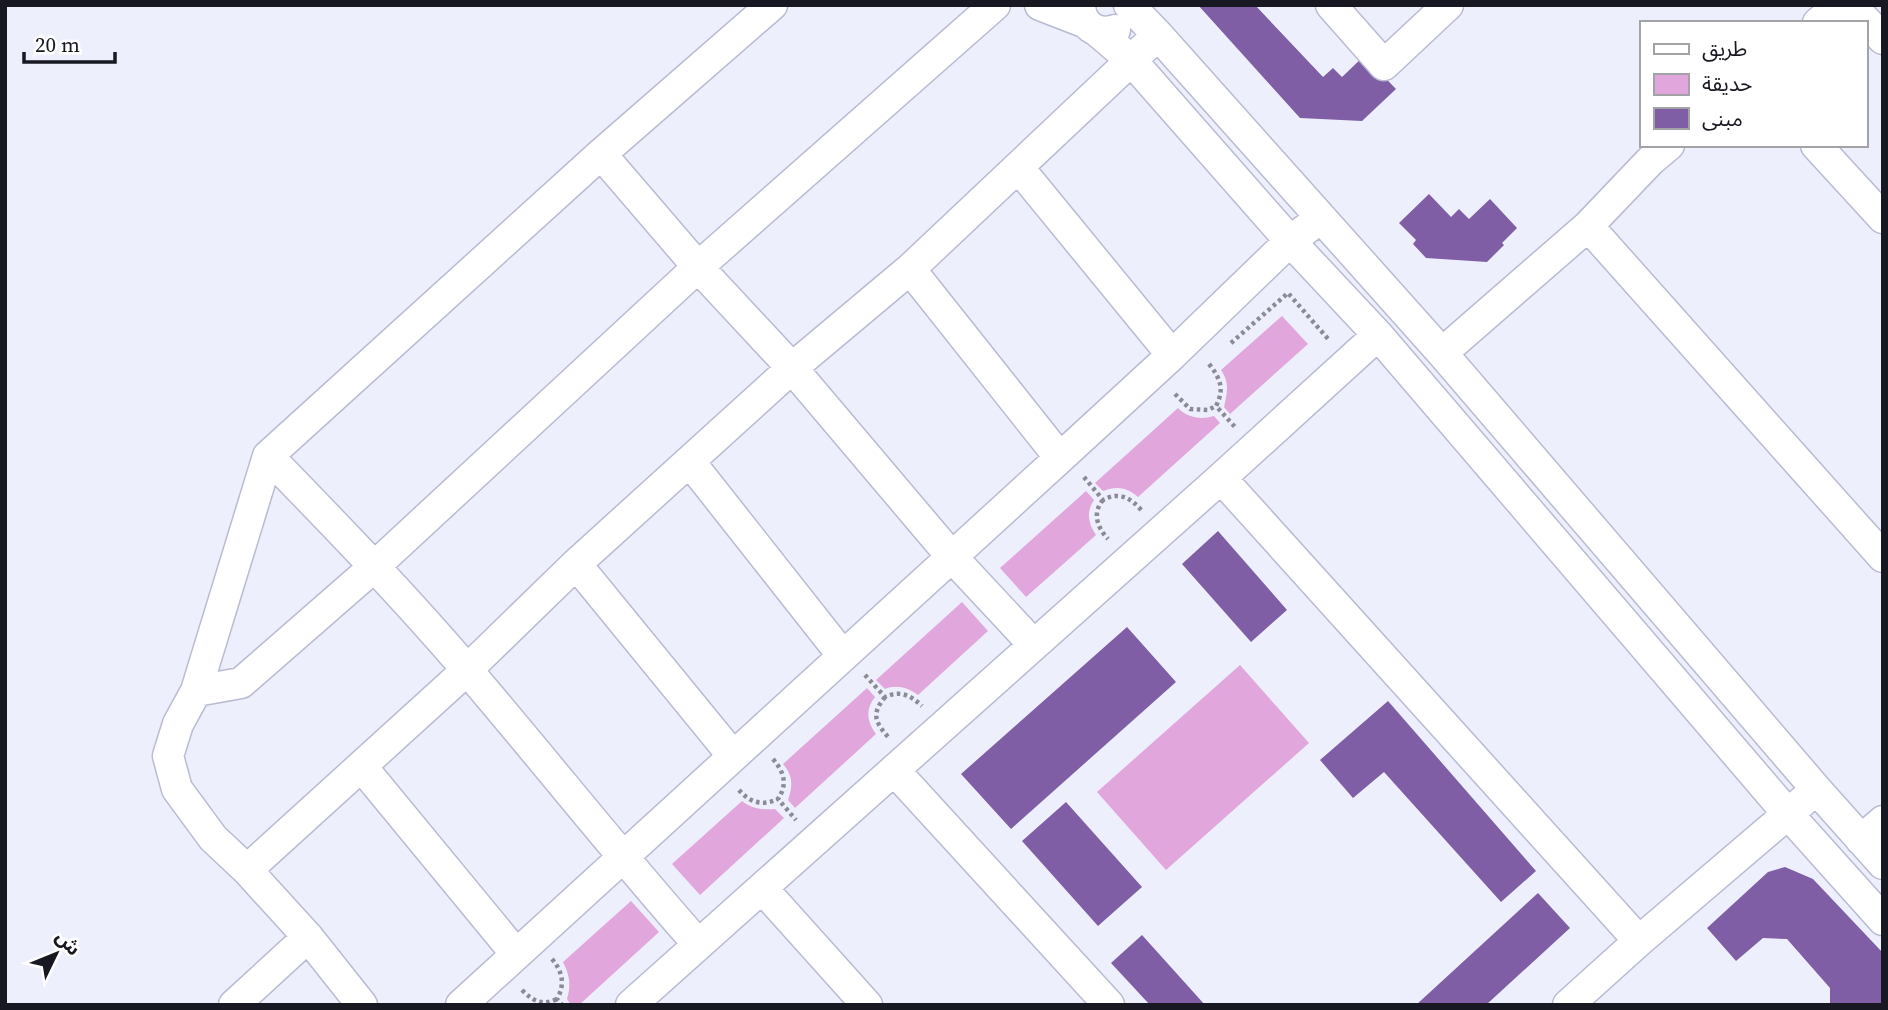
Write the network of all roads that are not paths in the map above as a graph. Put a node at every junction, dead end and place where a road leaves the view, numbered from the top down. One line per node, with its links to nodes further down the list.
1 (772, 5): 16 (street)
2 (995, 5): 22 (street)
3 (1040, 5): 9 (street)
4 (1129, 5): 9 (street); 11 (street)
5 (1331, 5): 6 (street)
6 (1448, 5)
7 (1839, 5): 10 (street)
8 (1852, 5): 12 (street)
9 (1087, 19): 13 (street)
10 (1820, 21)
11 (1158, 35): 13 (street); 18 (street)
12 (1883, 38)
13 (1131, 60): 17 (street); 21 (street)
14 (1667, 147): 20 (street)
15 (1818, 147): 19 (street)
16 (601, 154): 22 (street); 28 (street)
17 (1018, 167): 23 (street); 26 (street)
18 (1321, 218): 21 (street); 25 (street)
19 (1883, 218)
20 (1588, 226): 25 (street); 33 (street)
21 (1290, 241): 24 (street); 26 (street)
22 (698, 267): 27 (street); 35 (street)
23 (910, 268): 27 (street); 29 (street)
24 (1378, 335): 31 (street); 44 (street)
25 (1442, 353): 43 (street)
26 (1172, 355): 29 (street)
27 (792, 368): 30 (street); 32 (street)
28 (268, 456): 35 (street); 39 (street)
29 (1060, 458): 32 (street)
30 (690, 461): 34 (street); 37 (street)
31 (1221, 478): 36 (street); 52 (street)
32 (952, 557): 36 (street); 37 (street)
33 (1883, 557)
34 (576, 564): 38 (street); 40 (street)
35 (375, 566): 38 (street); 39 (street)
36 (1034, 645): 42 (street)
37 (854, 665): 40 (street)
38 (467, 670): 41 (street); 46 (street)
39 (196, 691): 48 (street)
40 (733, 756): 46 (street)
41 (362, 767): 48 (street); 54 (street)
42 (894, 770): 49 (street); 60 (street)
43 (1817, 790): 44 (street); 45 (street)
44 (1788, 814): 50 (street); 52 (street)
45 (1872, 831): 47 (street)
46 (622, 858): 53 (street); 54 (street)
47 (1883, 864)
48 (247, 870): 51 (street)
49 (762, 888): 53 (street); 59 (street)
50 (1883, 920)
51 (308, 937): 56 (street); 57 (street)
52 (1639, 941): 61 (street)
53 (698, 944): 55 (street)
54 (516, 954): 58 (street)
55 (633, 1004)
56 (234, 1005)
57 (362, 1005)
58 (461, 1005)
59 (867, 1005)
60 (1109, 1005)
61 (1567, 1005)

